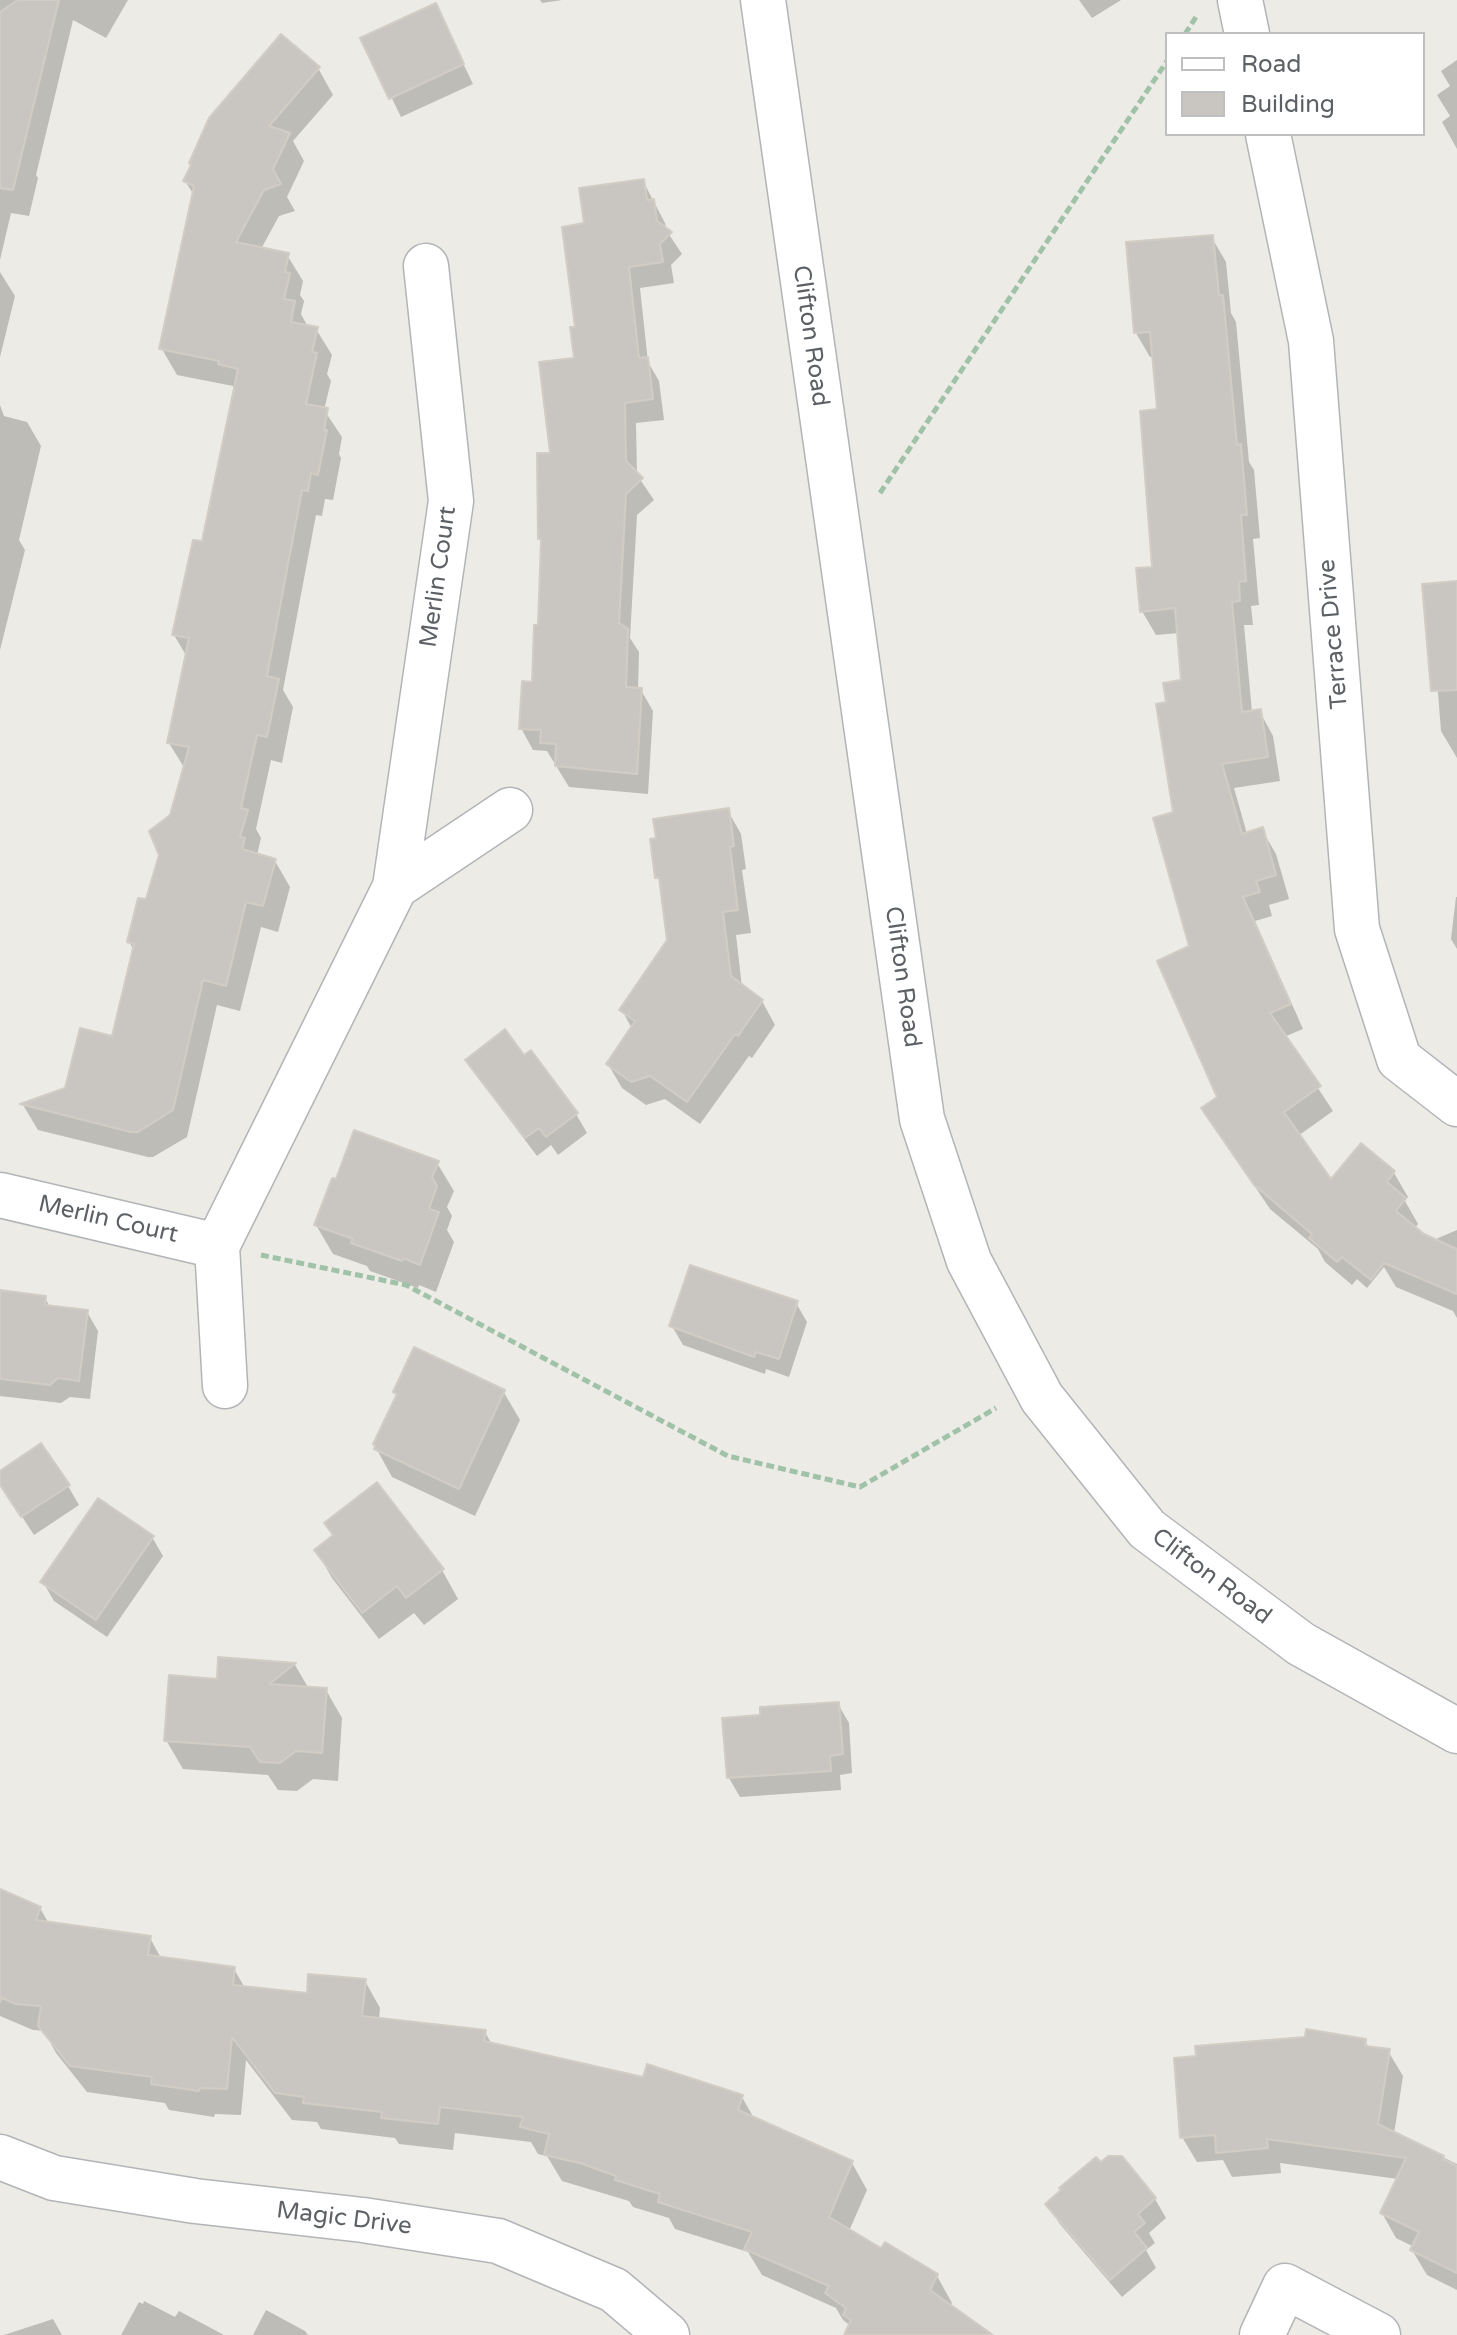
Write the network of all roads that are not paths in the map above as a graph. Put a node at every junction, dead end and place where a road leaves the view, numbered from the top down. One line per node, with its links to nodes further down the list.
1 (763, 0): 12 (street, Clifton Road)
2 (1240, 0): 3 (street)
3 (1247, 32)
4 (1268, 136): 8 (street, Terrace Drive)
5 (426, 266): 7 (street, Merlin Court)
6 (510, 810): 7 (street, Merlin Court)
7 (395, 887): 10 (street, Merlin Court)
8 (1457, 1104)
9 (0, 1195): 10 (street, Merlin Court)
10 (217, 1246): 11 (street, Merlin Court)
11 (225, 1386)
12 (1457, 1731)
13 (0, 2157): 14 (street, Magic Drive)
14 (667, 2335)
15 (1262, 2335): 16 (street)
16 (1378, 2335)

